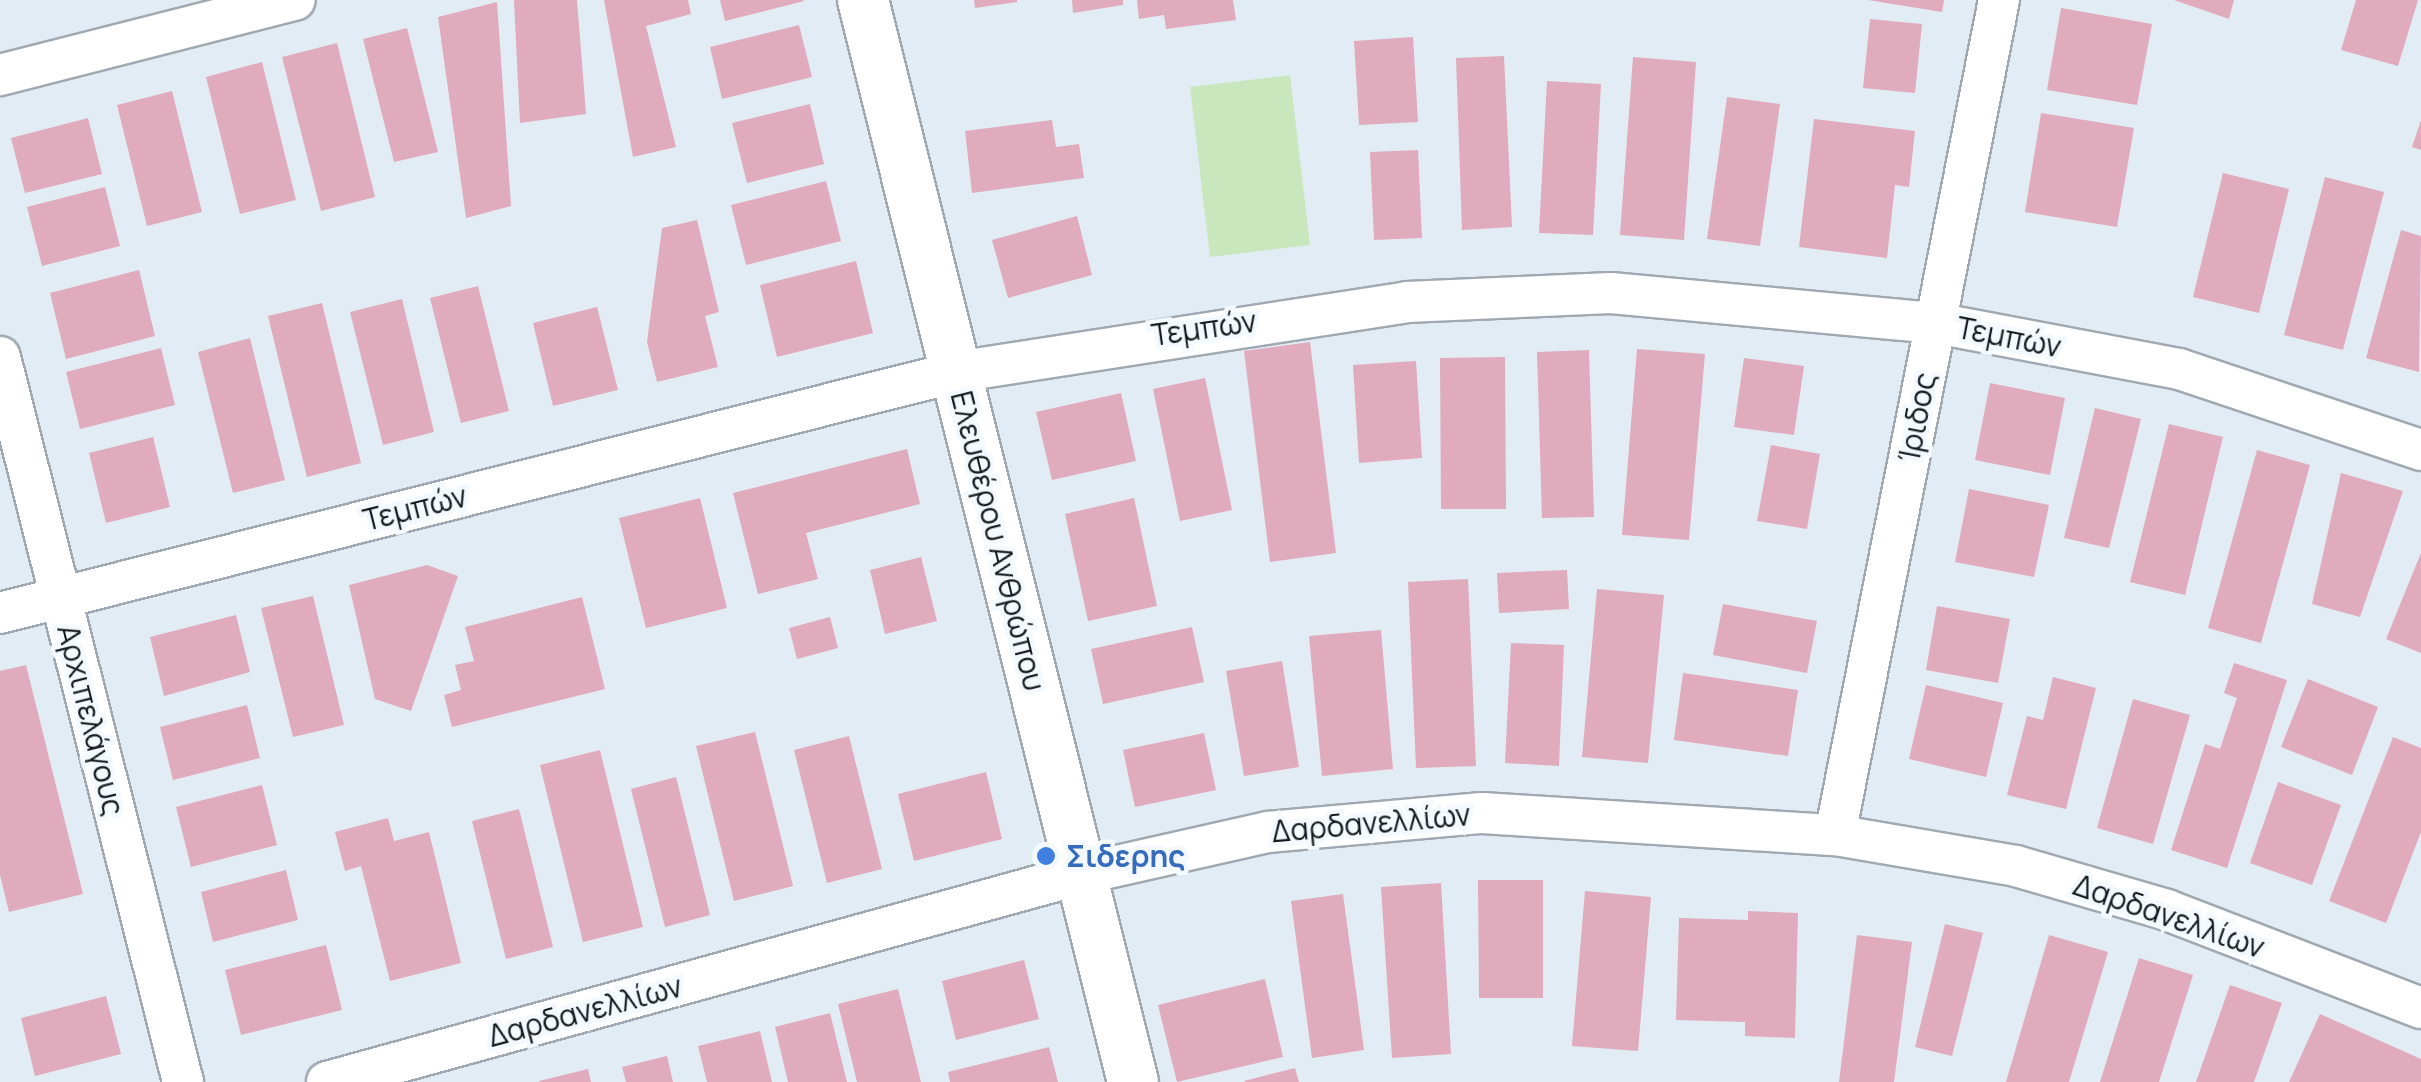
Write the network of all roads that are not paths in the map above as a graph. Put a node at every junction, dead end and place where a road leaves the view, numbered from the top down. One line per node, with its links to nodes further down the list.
1 (295, 0): 4 (street)
2 (863, 0): 7 (street, Ελευθέρου Ανθρώπου)
3 (2000, 0): 5 (street, Ίριδος)
4 (0, 75)
5 (1936, 323): 7 (street, Τεμπών); 8 (street, Τεμπών); 11 (street, Ίριδος)
6 (0, 358): 9 (street, Αρχιπελάγους)
7 (956, 372): 9 (street, Τεμπών); 12 (street, Ελευθέρου Ανθρώπου)
8 (2421, 450)
9 (60, 598): 10 (street, Τεμπών); 14 (street, Αρχιπελάγους)
10 (0, 613)
11 (1835, 834): 12 (street, Δαρδανελλίων); 13 (street, Δαρδανελλίων)
12 (1081, 874): 15 (street, Δαρδανελλίων); 16 (street, Ελευθέρου Ανθρώπου)
13 (2421, 1008)
14 (182, 1082)
15 (326, 1082)
16 (1133, 1082)

